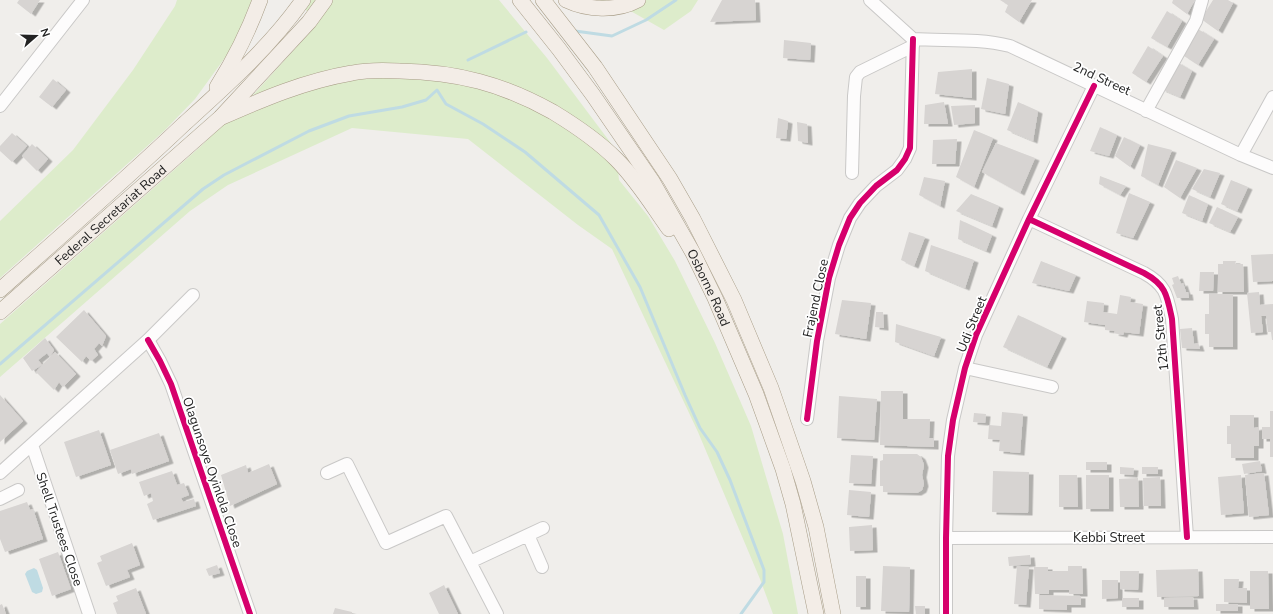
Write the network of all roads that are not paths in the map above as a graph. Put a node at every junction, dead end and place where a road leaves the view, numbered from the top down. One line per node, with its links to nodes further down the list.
1 (83, 0): 16 (street)
2 (260, 0): 12 (main road)
3 (303, 0): 12 (main road, Federal Secretariat Road)
4 (325, 0): 14 (main road)
5 (520, 0): 22 (main road, Osborne Road)
6 (543, 0): 48 (main road, Osborne Road)
7 (566, 0): 8 (main road)
8 (638, 0)
9 (870, 0): 11 (street)
10 (1202, 0): 17 (street)
11 (913, 43): 13 (street, 2nd Street); 20 (street); 31 (street, Frajend Close)
12 (229, 78): 23 (main road, Federal Secretariat Road)
13 (1094, 86): 17 (street, 2nd Street); 21 (street, Udi Street)
14 (249, 97): 22 (main road, Federal Secretariat Road); 27 (main road, Federal Secretariat Road)
15 (1273, 97): 18 (street)
16 (0, 106)
17 (1146, 111): 18 (street, 2nd Street)
18 (1241, 155): 19 (street, 2nd Street)
19 (1273, 168)
20 (852, 173)
21 (1029, 219): 29 (street, Udi Street); 39 (street, 12th Street)
22 (693, 253): 47 (main road, Osborne Road)
23 (21, 272): 24 (main road); 25 (main road, Federal Secretariat Road)
24 (0, 278)
25 (0, 290)
26 (193, 295): 28 (street)
27 (0, 312)
28 (148, 340): 32 (street); 45 (street, Olagunsoye Oyinlola Close)
29 (965, 368): 30 (street); 41 (street, Udi Street)
30 (1052, 387)
31 (807, 419)
32 (32, 445): 33 (street); 44 (street, Shell Trustees Close)
33 (0, 473)
34 (327, 473): 42 (street)
35 (18, 490): 36 (street)
36 (0, 499)
37 (543, 528): 38 (street)
38 (528, 535): 42 (street); 43 (street)
39 (1187, 537): 40 (street, Kebbi Street); 41 (street, Kebbi Street)
40 (1273, 537)
41 (946, 538): 49 (street, Udi Street)
42 (470, 562): 46 (street)
43 (542, 567)
44 (89, 614)
45 (250, 614)
46 (498, 614)
47 (816, 614)
48 (833, 614)
49 (946, 614)

